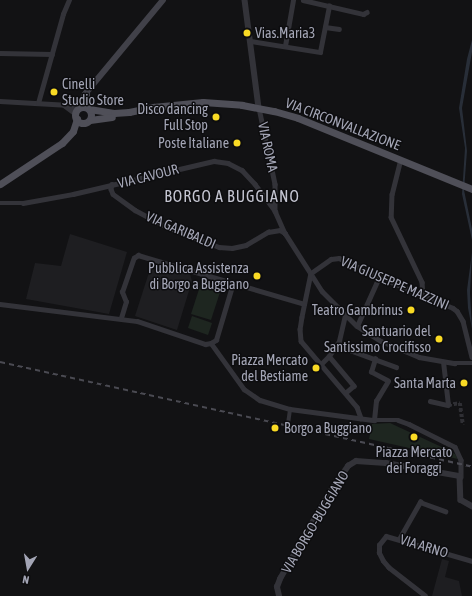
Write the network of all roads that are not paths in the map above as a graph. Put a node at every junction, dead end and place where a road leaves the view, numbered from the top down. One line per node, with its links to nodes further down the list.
1 (69, 0): 13 (street)
2 (163, 0): 14 (main road)
3 (245, 0): 10 (street)
4 (293, 0): 11 (street)
5 (303, 0): 6 (street)
6 (329, 6): 7 (street); 8 (street)
7 (366, 12)
8 (325, 27): 9 (street); 11 (street)
9 (338, 29)
10 (251, 41): 11 (street); 17 (street)
11 (285, 46)
12 (0, 53): 13 (street)
13 (52, 54): 16 (street)
14 (88, 91): 18 (main road); 20 (main road)
15 (0, 101): 16 (street)
16 (38, 103): 20 (street)
17 (259, 108): 19 (main road, VIA CIRCONVALLAZIONE); 24 (main road, VIA CIRCONVALLAZIONE); 26 (street, VIA ROMA)
18 (88, 109): 19 (main road, VIA CIRCONVALLAZIONE); 20 (main road, VIA CIRCONVALLAZIONE); 20 (main road)
19 (129, 112): 20 (main road, VIA CIRCONVALLAZIONE)
20 (81, 117): 22 (main road)
21 (400, 163): 31 (street)
22 (0, 184)
23 (112, 184): 25 (street, VIA CAVOUR); 26 (street, VIA CAVOUR); 27 (street, VIA GARIBALDI)
24 (471, 188)
25 (0, 203)
26 (275, 211): 27 (street)
27 (285, 232): 28 (street)
28 (311, 273): 29 (street, VIA GIUSEPPE MAZZINI); 33 (street); 34 (street)
29 (379, 277): 31 (street, VIA GIUSEPPE MAZZINI); 36 (street)
30 (233, 283): 33 (street); 35 (street); 37 (street)
31 (423, 295): 40 (street, VIA GIUSEPPE MAZZINI)
32 (0, 304): 35 (street)
33 (304, 304): 44 (street)
34 (345, 316): 36 (street); 38 (street)
35 (121, 318): 37 (street)
36 (357, 326): 42 (street)
37 (211, 344): 48 (street)
38 (336, 345): 39 (street); 41 (street)
39 (329, 356): 44 (street); 46 (street)
40 (472, 357)
41 (375, 359): 45 (street); 50 (street)
42 (443, 362): 43 (street); 47 (street)
43 (472, 363)
44 (321, 364): 46 (street)
45 (396, 367)
46 (346, 393): 49 (street)
47 (430, 401)
48 (290, 409): 49 (street); 51 (street)
49 (364, 418): 50 (street)
50 (374, 420): 52 (street)
51 (288, 424)
52 (461, 476): 53 (street); 57 (street, VIA BORGO-BUGGIANO)
53 (472, 506)
54 (445, 512): 55 (street)
55 (399, 539): 56 (street, VIA ARNO); 58 (street, VIA ARNO)
56 (472, 561)
57 (279, 596)
58 (425, 596)

